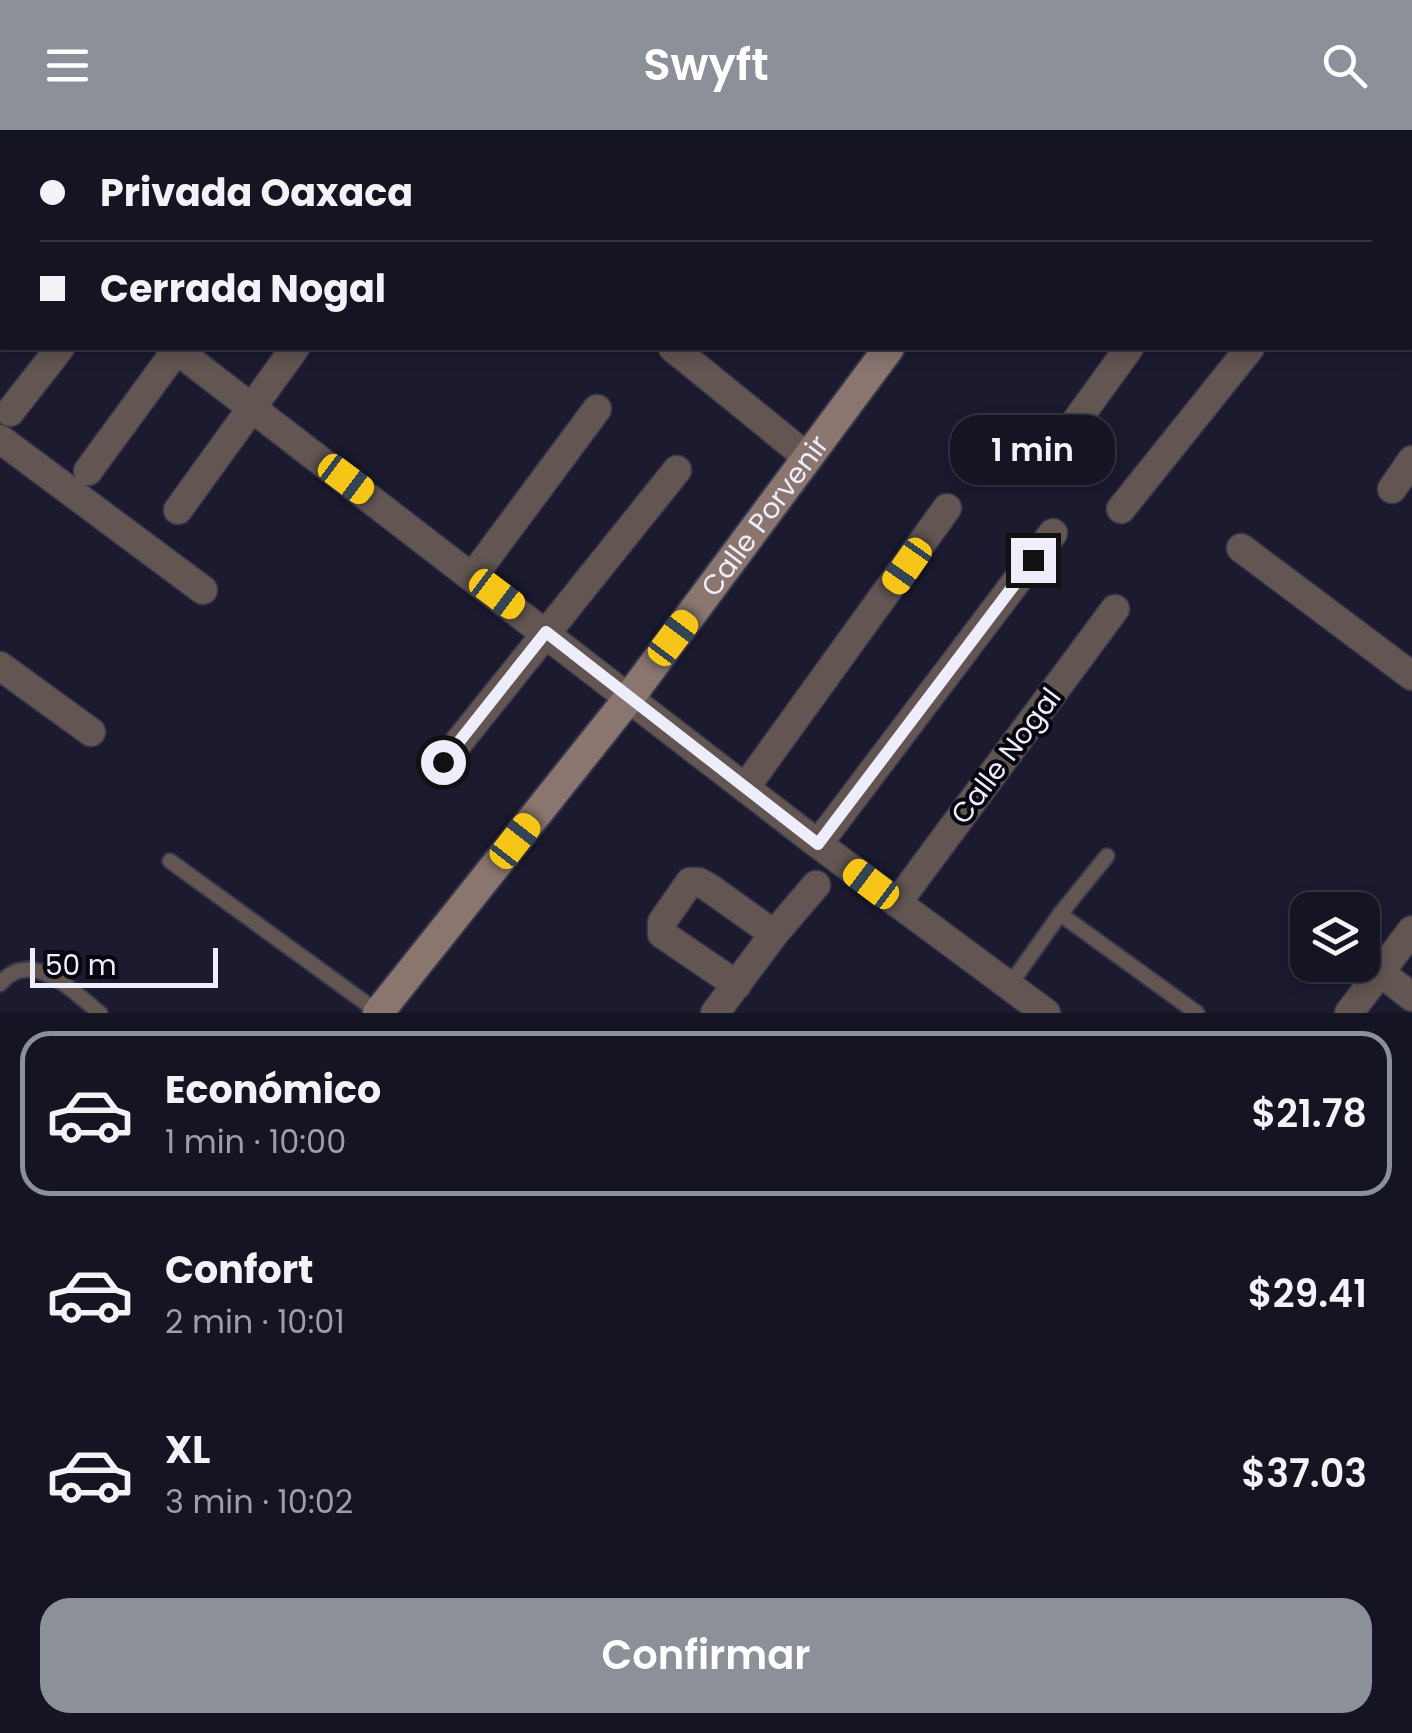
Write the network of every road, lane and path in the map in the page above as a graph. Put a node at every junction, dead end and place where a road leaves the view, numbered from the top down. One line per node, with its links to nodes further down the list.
1 (58, 350): 11 (street)
2 (175, 350): 17 (street)
3 (179, 350): 9 (street)
4 (294, 350): 9 (street)
5 (675, 350): 14 (street)
6 (888, 350): 14 (street, Calle Porvenir)
7 (1128, 350): 12 (street)
8 (1248, 350): 20 (street)
9 (252, 407): 21 (street); 24 (street)
10 (597, 408): 24 (street)
11 (10, 412)
12 (1077, 420)
13 (0, 440): 25 (street)
14 (807, 458): 30 (street, Calle Porvenir)
15 (1412, 460): 18 (street)
16 (676, 470): 27 (street)
17 (88, 471)
18 (1392, 489)
19 (947, 508): 33 (street)
20 (1121, 509)
21 (178, 510)
22 (1053, 533): 34 (street)
23 (1241, 548): 29 (street)
24 (473, 576): 27 (street)
25 (203, 590)
26 (1115, 609): 38 (street, Calle Nogal)
27 (546, 632): 30 (street); 32 (street)
28 (0, 666): 31 (street)
29 (1412, 676)
30 (628, 698): 33 (street); 49 (street, Calle Porvenir)
31 (90, 732)
32 (443, 762)
33 (744, 788): 34 (street)
34 (818, 844): 38 (street)
35 (1107, 856): 39 (lane)
36 (170, 861): 49 (lane)
37 (816, 885): 41 (street)
38 (897, 903): 46 (street)
39 (1060, 914): 46 (lane); 52 (lane)
40 (1412, 930): 42 (street)
41 (774, 934): 45 (street); 45 (street)
42 (1380, 972): 47 (street)
43 (1372, 982): 53 (street)
44 (0, 984): 48 (lane)
45 (737, 984): 50 (street)
46 (1009, 986): 51 (street)
47 (1412, 998)
48 (100, 1013)
49 (378, 1013)
50 (716, 1013)
51 (1046, 1013)
52 (1197, 1013)
53 (1349, 1013)

